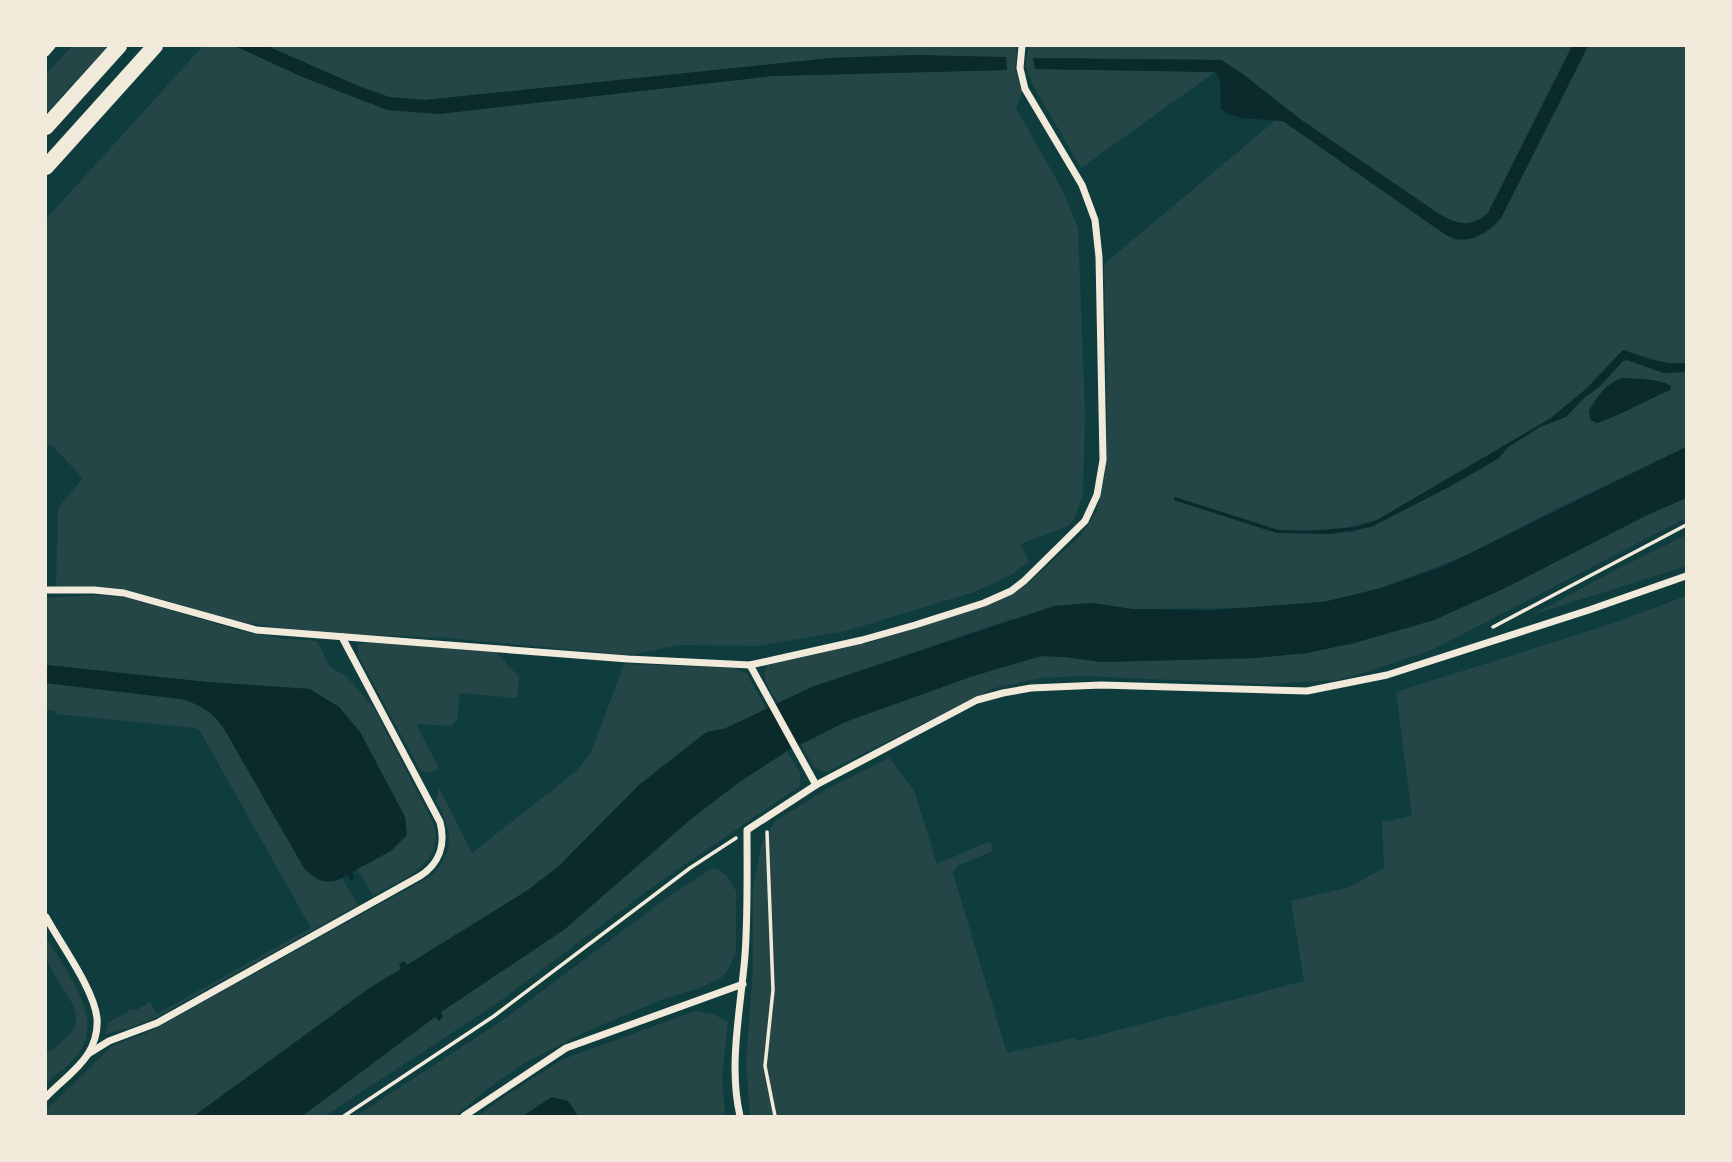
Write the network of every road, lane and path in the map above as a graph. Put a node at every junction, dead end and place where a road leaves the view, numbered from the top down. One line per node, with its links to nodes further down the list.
1 (52, 46): 5 (street)
2 (119, 46): 6 (highway)
3 (155, 46): 7 (highway)
4 (1022, 46): 13 (street)
5 (46, 53)
6 (46, 127)
7 (46, 167)
8 (1686, 525): 11 (path)
9 (1686, 576): 14 (street)
10 (46, 590): 12 (street)
11 (1484, 632)
12 (342, 637): 13 (street); 19 (street)
13 (750, 665): 14 (street)
14 (816, 785): 15 (street)
15 (765, 819): 16 (street); 24 (path)
16 (747, 830): 18 (street); 21 (path)
17 (46, 916): 19 (street)
18 (743, 984): 22 (street); 23 (street)
19 (88, 1054): 20 (street)
20 (46, 1097)
21 (344, 1116)
22 (464, 1116)
23 (740, 1116)
24 (775, 1116)

